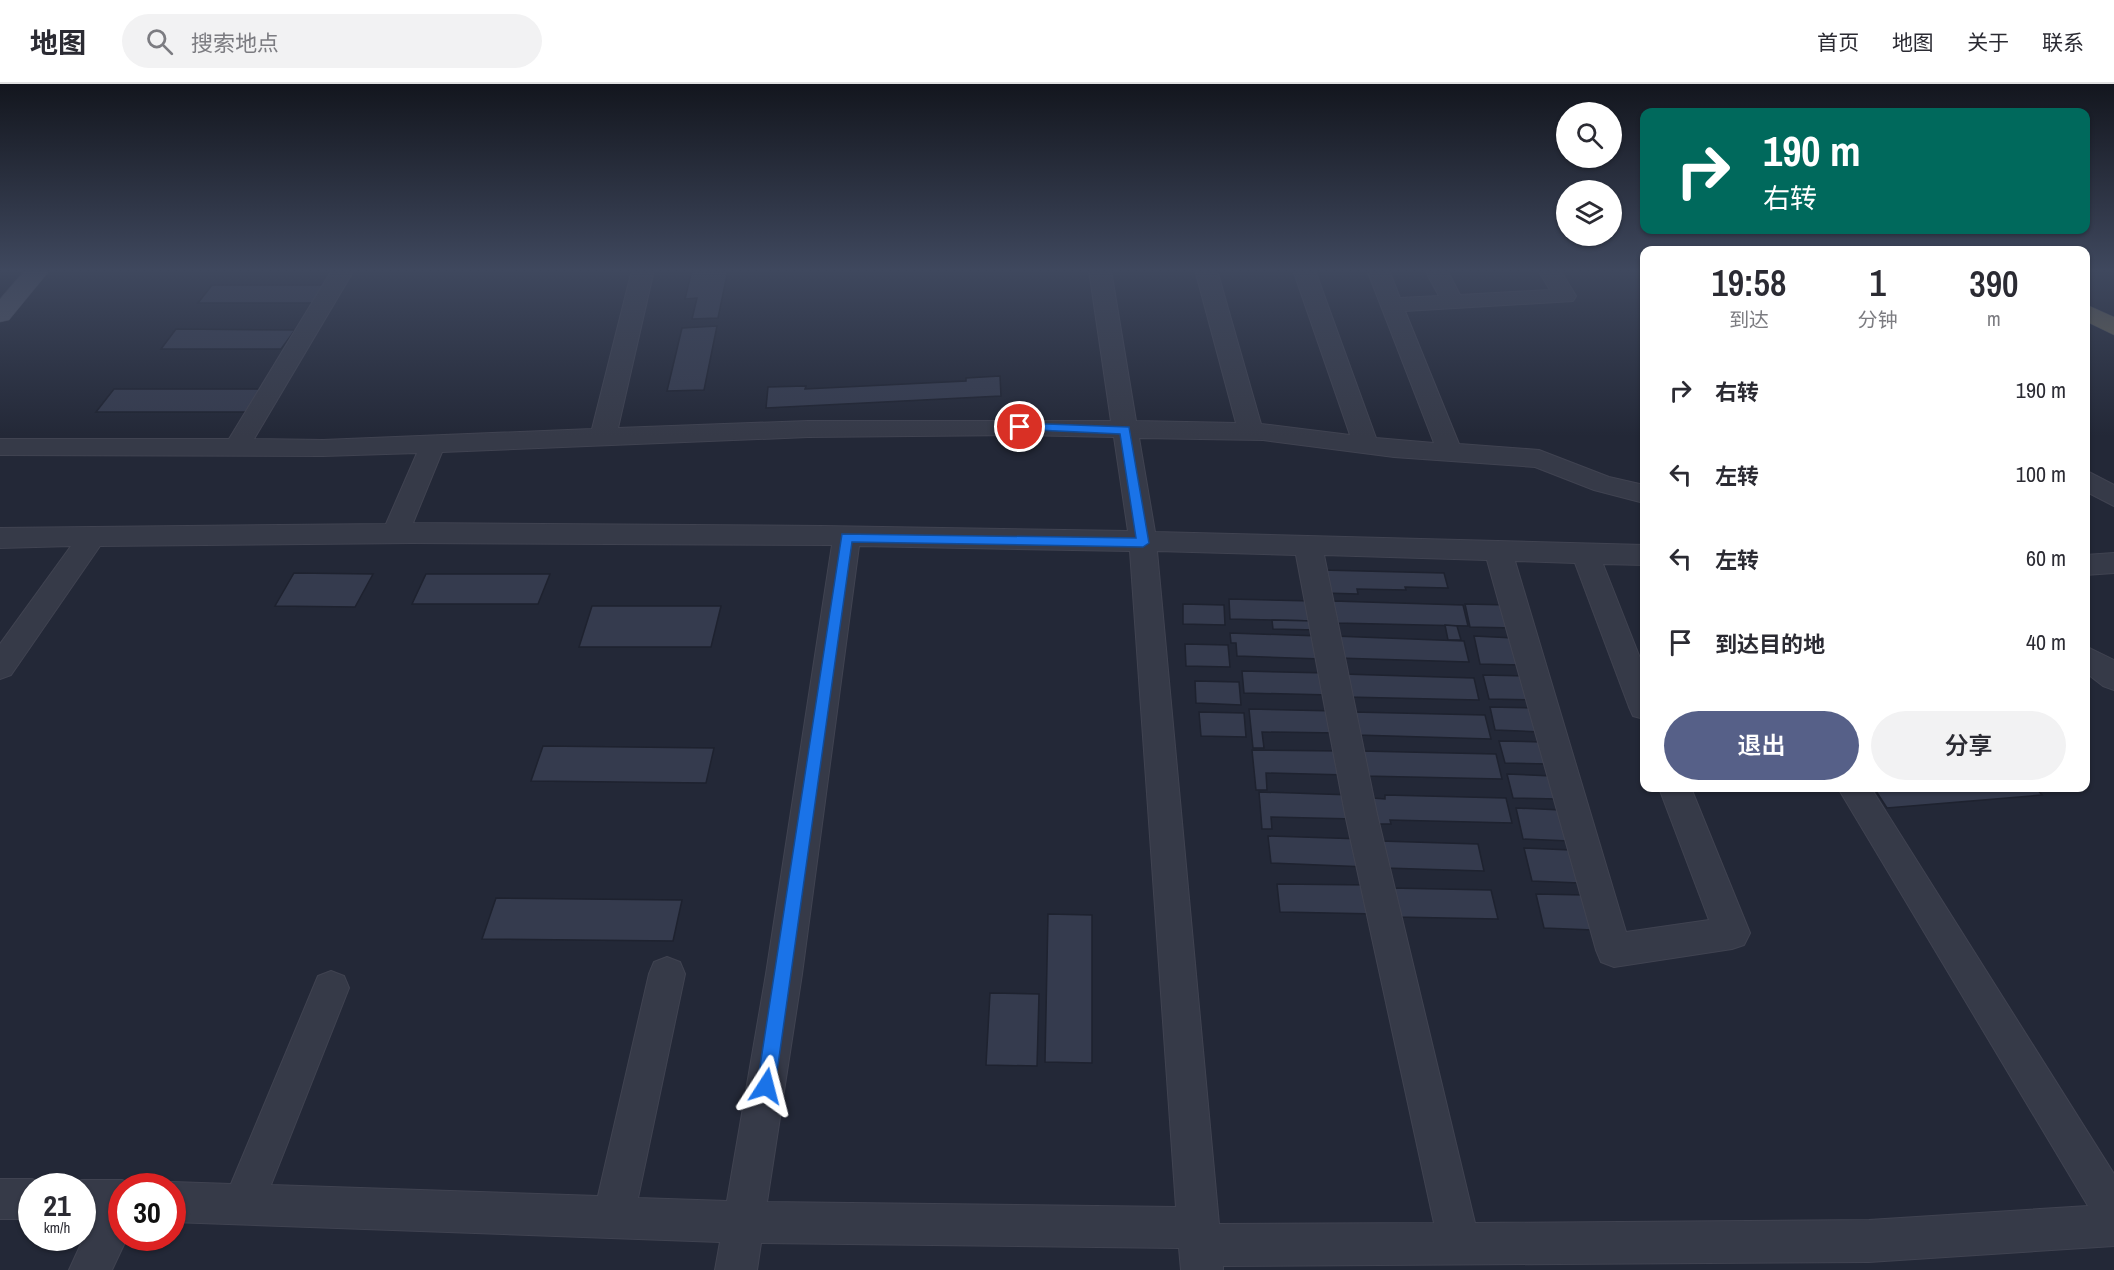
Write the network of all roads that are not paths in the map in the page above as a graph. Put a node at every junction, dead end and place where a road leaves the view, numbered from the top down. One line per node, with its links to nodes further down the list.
1 (309, 325): 13 (street)
2 (630, 325): 9 (street)
3 (1109, 325): 7 (street)
4 (1221, 325): 8 (street)
5 (1323, 325): 11 (street)
6 (1400, 325): 14 (street)
7 (1125, 430): 8 (street); 9 (street); 22 (street)
8 (1251, 432): 11 (street)
9 (603, 437): 10 (street)
10 (433, 444): 13 (street); 18 (street)
11 (1366, 446): 14 (street)
12 (0, 447): 13 (street)
13 (236, 448)
14 (1449, 452): 16 (street)
15 (2090, 482): 17 (street)
16 (1640, 493)
17 (2114, 497)
18 (396, 532): 19 (street); 20 (street)
19 (93, 536): 21 (street); 30 (street)
20 (847, 537): 22 (street); 43 (street)
21 (0, 538)
22 (1143, 543): 23 (street); 47 (street)
23 (1308, 546): 24 (street); 46 (street)
24 (1498, 550): 25 (street); 33 (street)
25 (1585, 553): 26 (street); 32 (street)
26 (1640, 555)
27 (2114, 563): 28 (street)
28 (2090, 565)
29 (2090, 661): 31 (street)
30 (0, 667)
31 (2114, 678)
32 (1640, 697)
33 (1677, 792)
34 (1856, 792): 41 (street)
35 (667, 974): 42 (street)
36 (332, 988): 40 (street)
37 (0, 1199): 38 (street)
38 (18, 1199)
39 (186, 1202): 40 (street)
40 (243, 1204): 42 (street)
41 (2114, 1210)
42 (614, 1217): 43 (street)
43 (744, 1222): 47 (street); 49 (street)
44 (2114, 1226): 46 (street)
45 (108, 1232): 48 (street)
46 (1458, 1244): 47 (street)
47 (1200, 1247)
48 (90, 1270)
49 (736, 1270)

